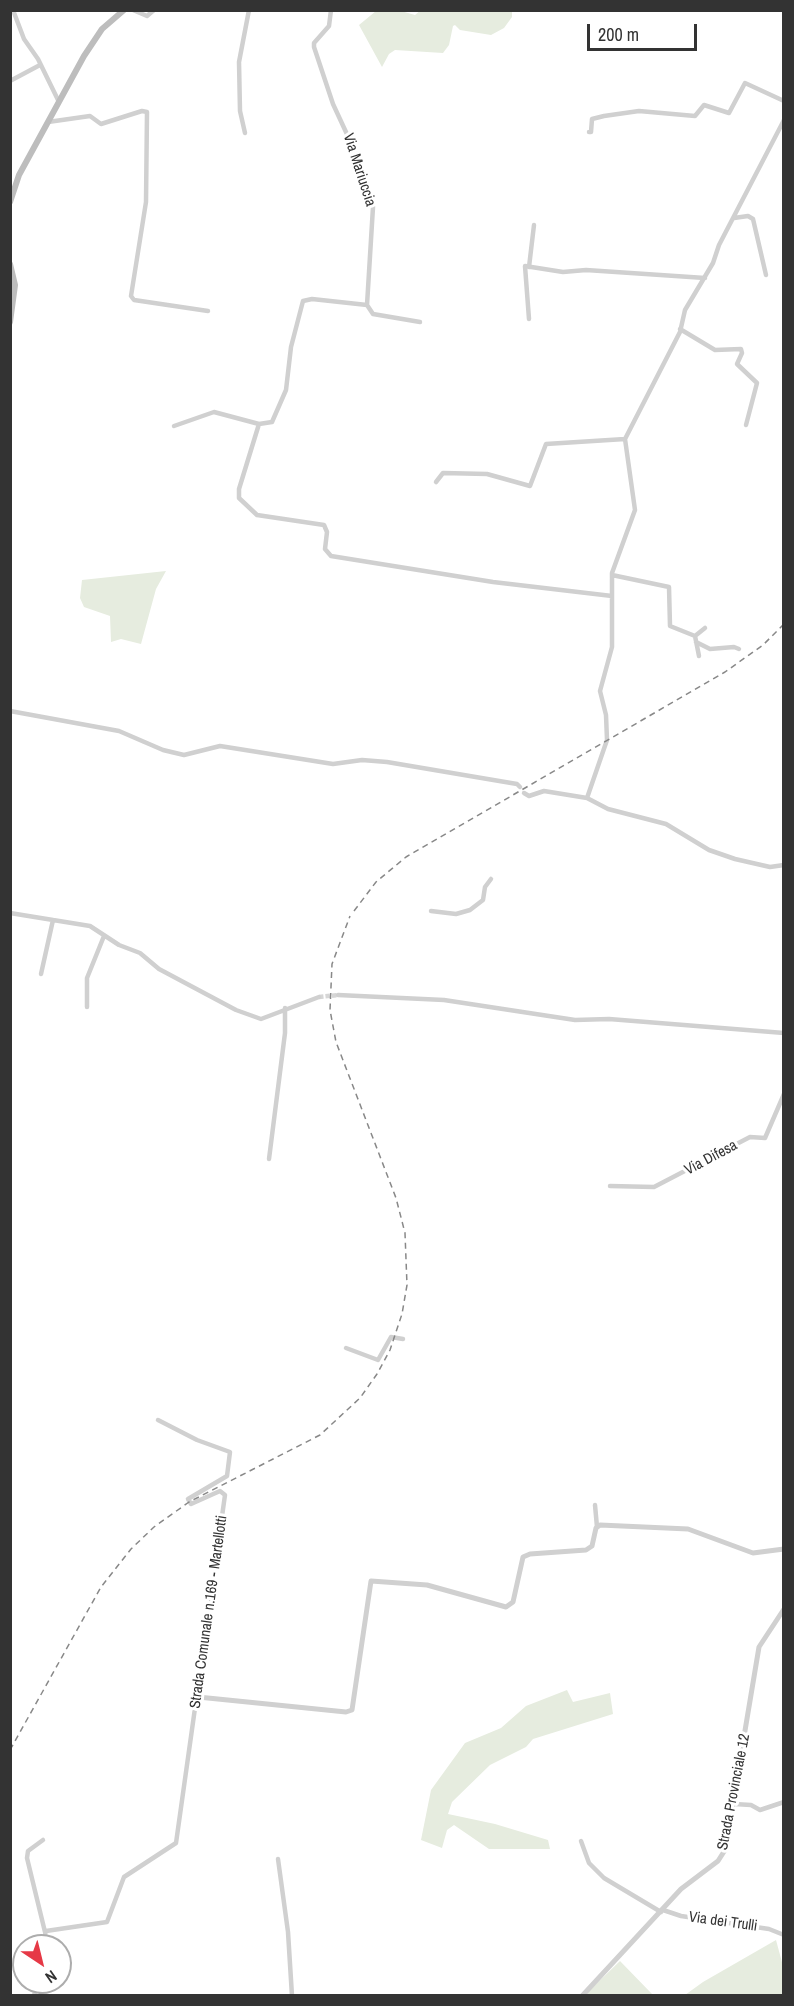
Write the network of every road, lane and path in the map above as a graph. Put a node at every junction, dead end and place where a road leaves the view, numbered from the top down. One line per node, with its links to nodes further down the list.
1 (13, 10): 7 (street)
2 (124, 10): 10 (main road)
3 (133, 10): 4 (street)
4 (154, 10)
5 (249, 10): 14 (street)
6 (331, 10): 23 (street, Via Mariuccia)
7 (40, 65): 8 (street); 10 (street)
8 (10, 81)
9 (783, 101): 13 (street)
10 (58, 102): 12 (main road)
11 (783, 120): 16 (street)
12 (48, 122): 15 (main road); 24 (street)
13 (589, 132)
14 (245, 133)
15 (10, 202)
16 (734, 218): 20 (street); 21 (street)
17 (534, 225): 19 (street)
18 (10, 264): 22 (main road)
19 (529, 267): 21 (street); 25 (street)
20 (766, 275)
21 (705, 278): 28 (street)
22 (13, 298): 26 (main road)
23 (367, 305): 27 (street); 29 (street)
24 (208, 311)
25 (529, 319)
26 (10, 322)
27 (420, 322)
28 (680, 329): 30 (street); 32 (street)
29 (259, 424): 31 (street); 35 (street)
30 (746, 425)
31 (174, 426)
32 (625, 439): 33 (street); 34 (street)
33 (436, 482)
34 (612, 575): 35 (street); 37 (street)
35 (612, 596): 43 (street)
36 (705, 628): 37 (street)
37 (695, 639): 38 (street); 39 (street)
38 (739, 649)
39 (699, 656)
40 (10, 711): 41 (street)
41 (520, 787)
42 (524, 793): 43 (street)
43 (587, 798): 44 (street)
44 (783, 865)
45 (491, 879): 46 (street)
46 (431, 911)
47 (10, 913): 48 (street)
48 (53, 920): 49 (street); 50 (street)
49 (104, 936): 53 (street); 54 (street)
50 (41, 974)
51 (338, 995): 55 (street)
52 (319, 997): 54 (street)
53 (87, 1007)
54 (285, 1008): 57 (street)
55 (783, 1033)
56 (783, 1094): 58 (street, Via Difesa)
57 (269, 1160)
58 (610, 1186)
59 (403, 1339): 60 (street)
60 (346, 1348)
61 (158, 1420): 66 (street, Strada Comunale n.169 - Martellotti)
62 (595, 1504): 63 (street)
63 (597, 1527): 64 (street); 66 (street)
64 (783, 1549)
65 (783, 1609): 68 (street, Strada Provinciale 12)
66 (198, 1697): 73 (street, Strada Comunale n.169 - Martellotti)
67 (783, 1802): 68 (street)
68 (734, 1803): 72 (street, Strada Provinciale 12)
69 (43, 1840): 73 (street)
70 (581, 1840): 72 (street, Via dei Trulli)
71 (278, 1860): 75 (street)
72 (662, 1911): 74 (street, Via dei Trulli); 76 (street, Strada Provinciale 12)
73 (45, 1932)
74 (783, 1935)
75 (292, 1995)
76 (582, 1995)

